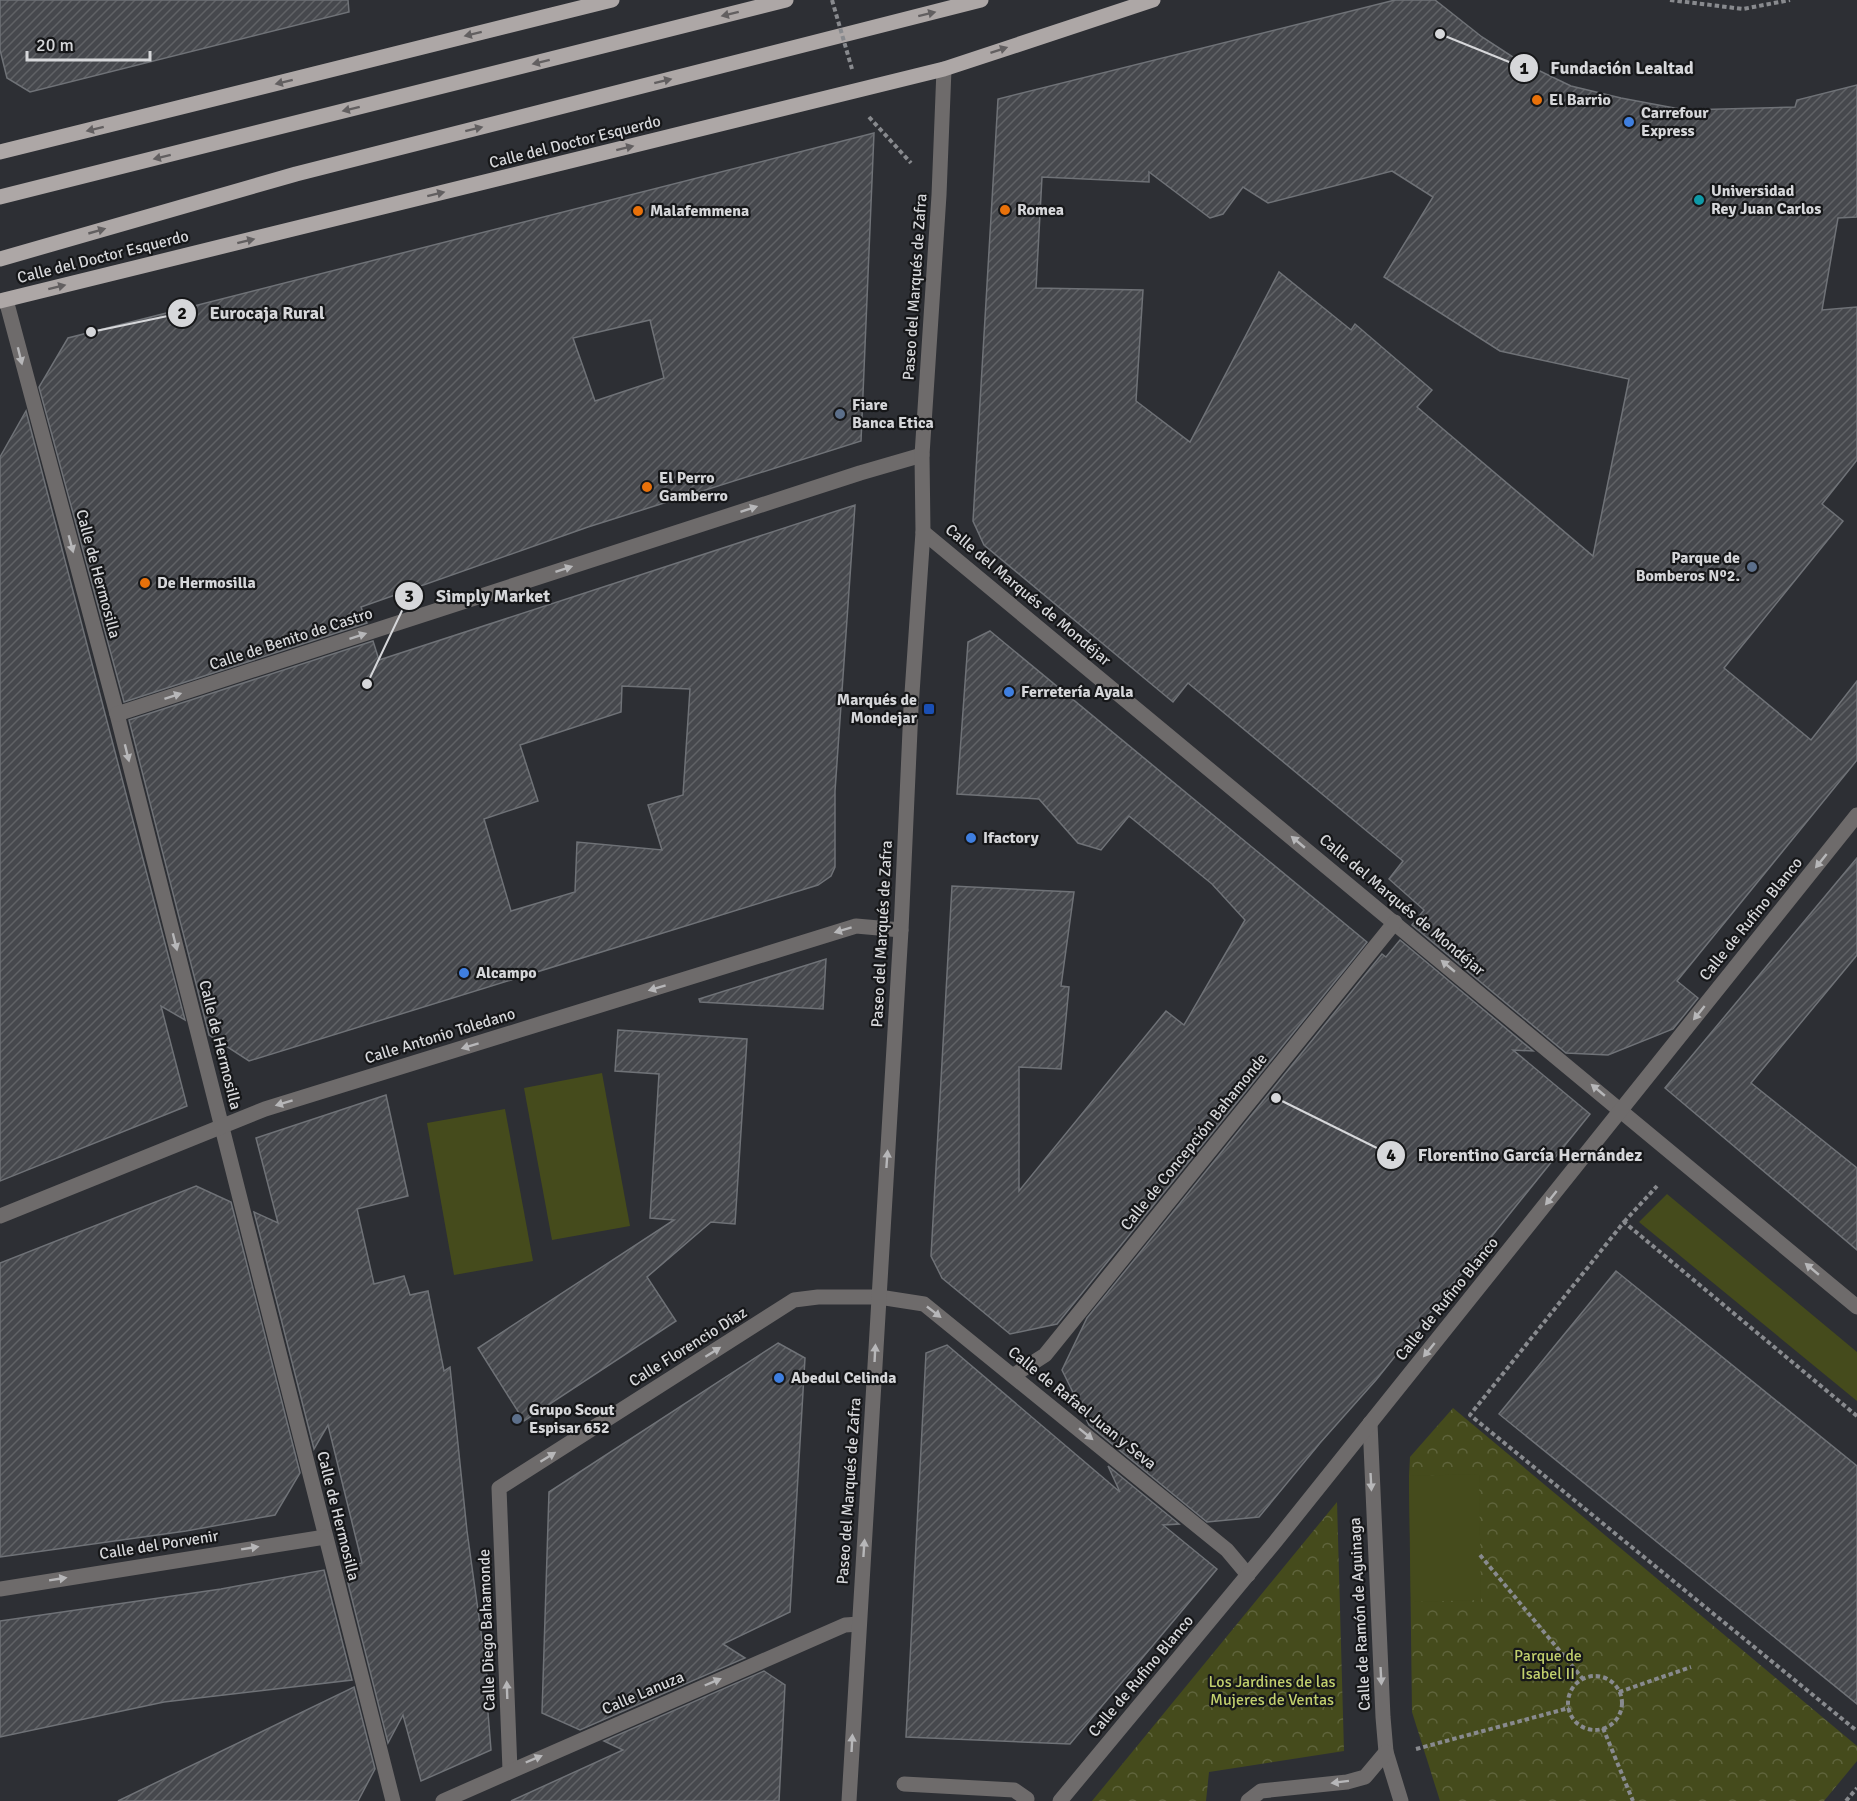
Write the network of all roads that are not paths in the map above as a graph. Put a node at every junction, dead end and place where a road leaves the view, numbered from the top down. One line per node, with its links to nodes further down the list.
1 (612, 0): 6 (main road, one-way to 6)
2 (786, 0): 7 (main road, one-way to 7)
3 (981, 0): 8 (main road, Calle del Doctor Esquerdo, one-way to 3)
4 (1153, 0): 5 (main road, Calle del Doctor Esquerdo, one-way to 4)
5 (944, 69): 9 (main road, Calle del Doctor Esquerdo, one-way to 5); 10 (street, Paseo del Marqués de Zafra)
6 (0, 152)
7 (0, 197)
8 (0, 259)
9 (3, 300): 12 (street, Calle de Hermosilla, one-way to 12)
10 (922, 455): 11 (street, Paseo del Marqués de Zafra); 12 (street, Calle de Benito de Castro, one-way to 10)
11 (923, 532): 14 (street, Calle del Marqués de Mondéjar, one-way to 11); 15 (street, Paseo del Marqués de Zafra)
12 (117, 714): 17 (street, Calle de Hermosilla, one-way to 17)
13 (1857, 815): 16 (street, Calle de Rufino Blanco, one-way to 16)
14 (1395, 922): 16 (street, Calle del Marqués de Mondéjar, one-way to 14); 21 (street, Calle de Concepción Bahamonde)
15 (901, 930): 17 (street, Calle Antonio Toledano, one-way to 17); 19 (street, Paseo del Marqués de Zafra, one-way to 15)
16 (1622, 1110): 20 (street, Calle del Marqués de Mondéjar, one-way to 16); 22 (street, Calle de Rufino Blanco, one-way to 22)
17 (222, 1125): 18 (street, Calle Antonio Toledano); 24 (street, Calle de Hermosilla)
18 (0, 1216)
19 (879, 1297): 21 (street, Calle de Rafael Juan y Seva, one-way to 21); 23 (street, Calle Florencio Díaz, one-way to 19); 27 (street, Paseo del Marqués de Zafra, one-way to 19)
20 (1857, 1307)
21 (1014, 1375): 25 (street, Calle de Rafael Juan y Seva, one-way to 25)
22 (1370, 1423): 25 (street, Calle de Rufino Blanco); 28 (street, Calle de Ramón de Aguinaga, one-way to 28)
23 (499, 1488): 29 (street, Calle Diego Bahamonde, one-way to 23)
24 (325, 1537): 26 (street, Calle del Porvenir, one-way to 24); 32 (street, Calle de Hermosilla)
25 (1248, 1575): 35 (street, Calle de Rufino Blanco)
26 (0, 1589)
27 (859, 1624): 29 (street, Calle Lanuza, one-way to 27); 34 (street, Paseo del Marqués de Zafra, one-way to 27)
28 (1386, 1752): 36 (street, one-way to 36); 37 (street, Calle de Ramón de Aguinaga)
29 (510, 1770): 33 (street, Calle Lanuza)
30 (904, 1784): 31 (street)
31 (1026, 1798)
32 (393, 1801)
33 (443, 1801)
34 (849, 1801)
35 (1060, 1801)
36 (1248, 1801)
37 (1401, 1801)

